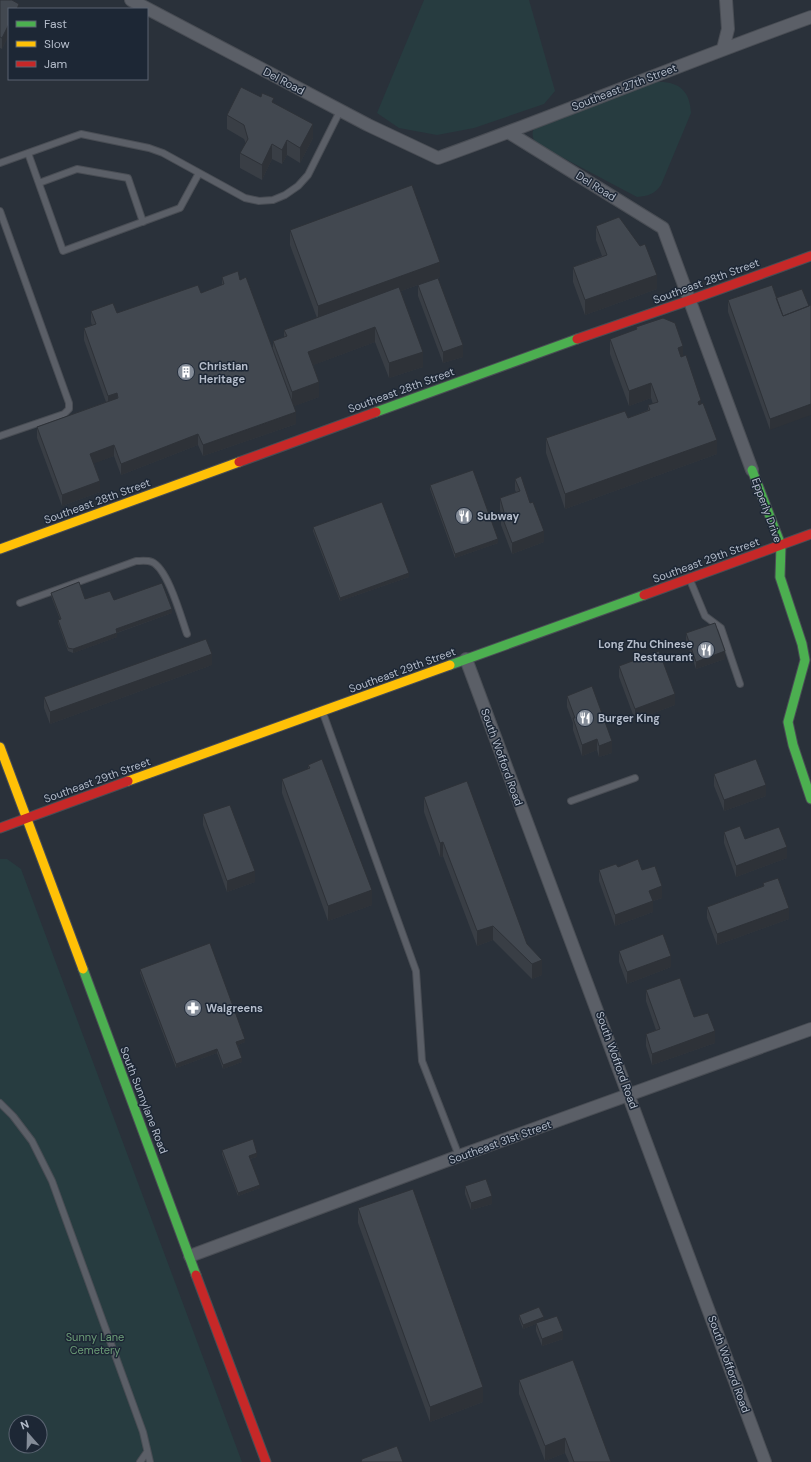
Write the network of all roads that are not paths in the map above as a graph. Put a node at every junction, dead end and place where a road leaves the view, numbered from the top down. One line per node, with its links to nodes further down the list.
1 (131, 0): 3 (street, Del Road)
2 (726, 0): 6 (street)
3 (146, 8)
4 (148, 9): 7 (street, Del Road)
5 (811, 17): 6 (street, Southeast 27th Street)
6 (723, 49): 8 (street, Southeast 27th Street)
7 (340, 110): 10 (street, Del Road); 12 (lane)
8 (508, 132): 10 (street, Southeast 27th Street); 16 (street, Del Road)
9 (28, 153): 11 (lane); 12 (lane); 13 (lane)
10 (438, 158)
11 (0, 163)
12 (199, 173): 15 (lane)
13 (38, 183): 15 (lane); 15 (lane)
14 (0, 212): 19 (lane)
15 (143, 222)
16 (663, 228): 18 (street, Epperly Drive)
17 (811, 256): 18 (main road, Southeast 28th Street)
18 (690, 300): 20 (street, Epperly Drive); 23 (main road, Southeast 28th Street)
19 (0, 436)
20 (752, 470): 22 (main road, Epperly Drive)
21 (811, 534): 22 (main road, Southeast 29th Street)
22 (781, 545): 24 (main road, Southeast 29th Street); 32 (main road, Epperly Drive)
23 (0, 549)
24 (689, 578): 27 (main road, Southeast 29th Street); 28 (lane)
25 (20, 603): 26 (lane)
26 (187, 634)
27 (466, 659): 29 (main road, Southeast 29th Street); 37 (street, South Wofford Road)
28 (740, 684)
29 (323, 711): 34 (main road, Southeast 29th Street); 39 (lane)
30 (0, 747): 34 (main road, South Sunnylane Road)
31 (635, 778): 33 (lane)
32 (811, 797)
33 (571, 801)
34 (26, 818): 35 (main road, Southeast 29th Street); 40 (main road, South Sunnylane Road)
35 (0, 828)
36 (811, 1029): 37 (street, Southeast 31st Street)
37 (629, 1095): 39 (street, Southeast 31st Street); 45 (street, South Wofford Road)
38 (0, 1104): 41 (lane)
39 (459, 1156): 40 (street, Southeast 31st Street)
40 (190, 1256): 44 (main road, South Sunnylane Road)
41 (147, 1452): 42 (lane); 43 (lane)
42 (140, 1462)
43 (150, 1462)
44 (266, 1462)
45 (765, 1462)

